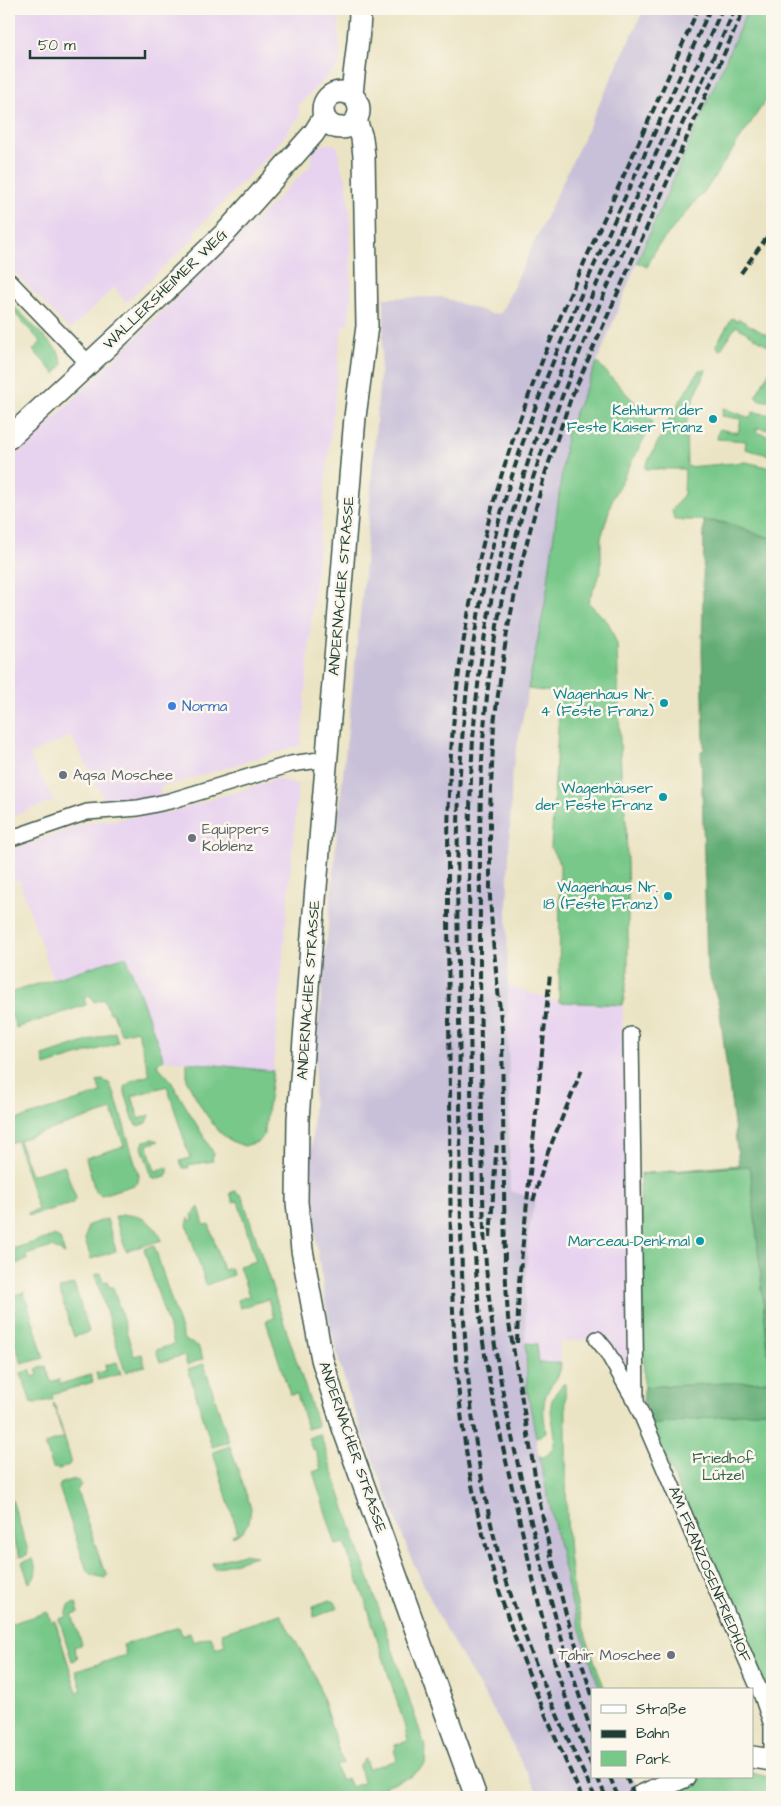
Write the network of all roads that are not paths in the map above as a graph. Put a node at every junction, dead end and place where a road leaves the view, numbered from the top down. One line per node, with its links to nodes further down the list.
1 (360, 9): 2 (street)
2 (349, 88): 3 (street); 3 (street)
3 (334, 125): 5 (street, WALLERSHEIMER WEG); 7 (street, ANDERNACHER STRASSE)
4 (9, 281): 5 (street)
5 (88, 363): 6 (street, WALLERSHEIMER WEG)
6 (9, 438)
7 (326, 759): 8 (street); 16 (street, ANDERNACHER STRASSE)
8 (9, 839)
9 (631, 1035): 11 (street, AM FRANZOSENFRIEDHOF)
10 (597, 1339): 11 (street, AM FRANZOSENFRIEDHOF)
11 (636, 1402): 12 (street, AM FRANZOSENFRIEDHOF)
12 (772, 1750)
13 (754, 1757): 14 (street)
14 (772, 1760)
15 (682, 1778): 17 (street)
16 (476, 1797)
17 (640, 1797)

